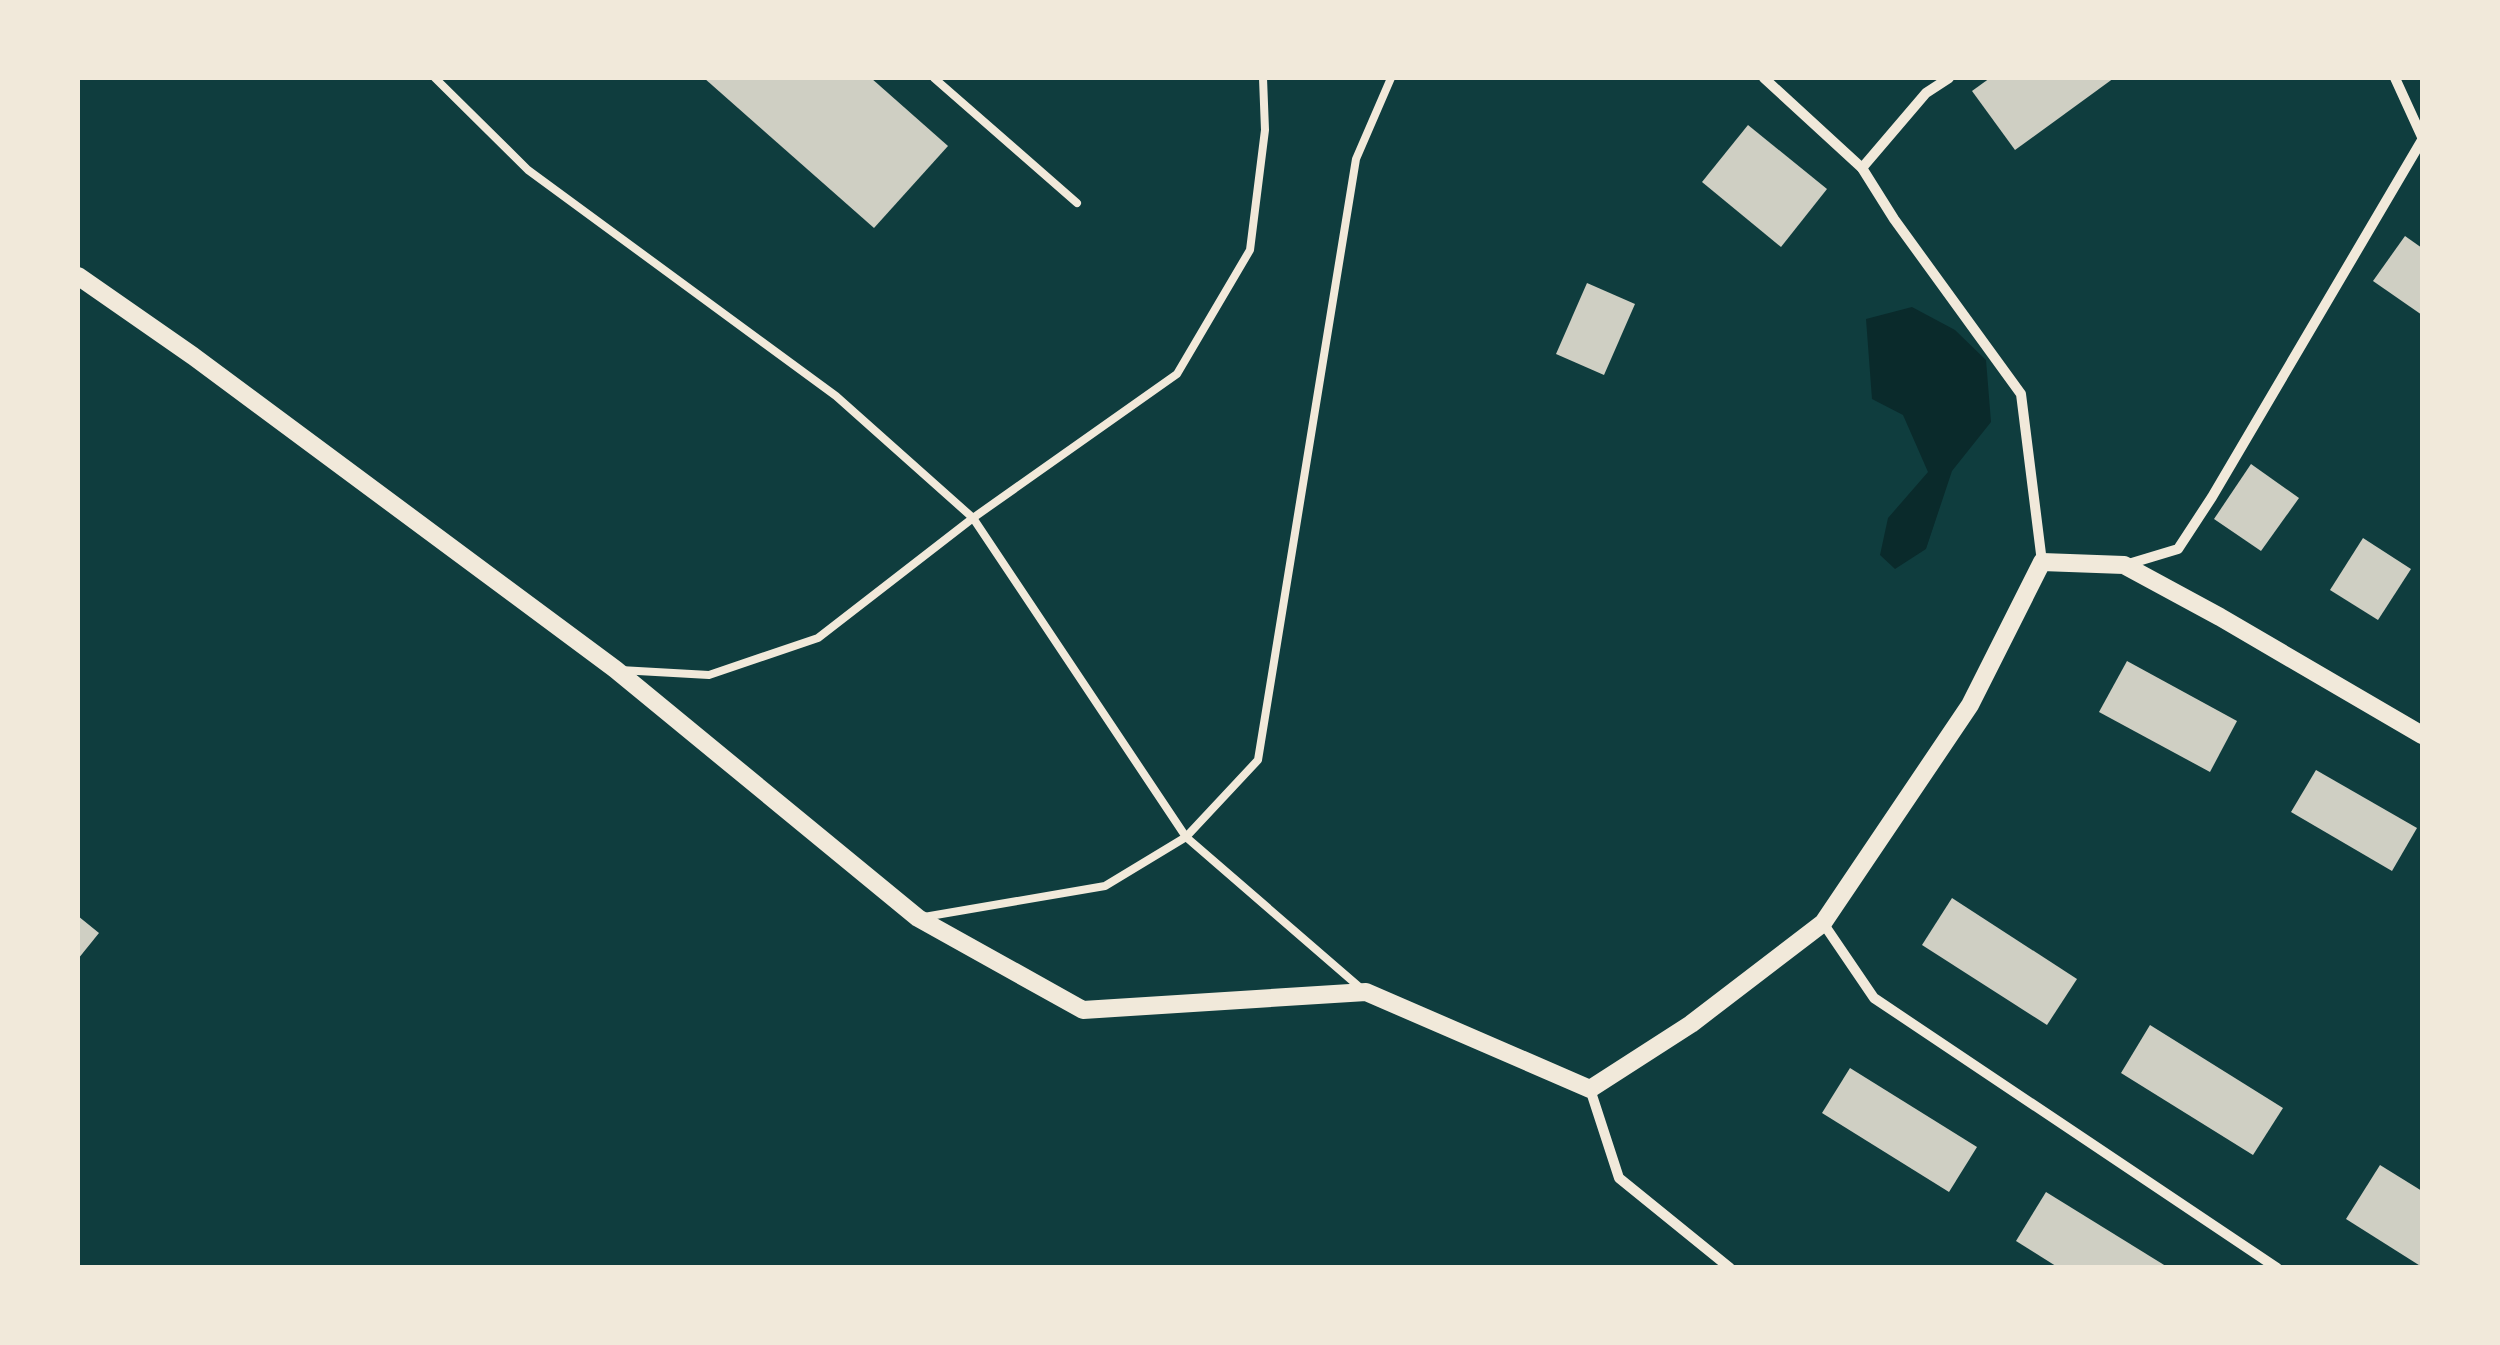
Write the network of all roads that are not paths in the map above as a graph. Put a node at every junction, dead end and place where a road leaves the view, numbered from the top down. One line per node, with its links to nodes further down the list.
1 (434, 78): 12 (lane)
2 (934, 78): 10 (lane)
3 (1263, 78): 12 (lane)
4 (1390, 78): 17 (lane)
5 (1764, 78): 9 (street)
6 (1949, 78): 9 (street)
7 (2395, 78): 8 (street)
8 (2422, 138): 14 (street)
9 (1862, 168): 13 (street)
10 (1077, 203)
11 (78, 276): 15 (street)
12 (972, 518): 15 (lane); 17 (lane)
13 (2042, 562): 14 (street); 19 (street)
14 (2124, 565): 16 (street)
15 (616, 670): 18 (street)
16 (2422, 736)
17 (1186, 837): 18 (lane); 20 (lane)
18 (918, 918): 20 (street)
19 (1824, 924): 21 (street); 23 (street)
20 (1366, 992): 21 (street)
21 (1590, 1089): 22 (street)
22 (1730, 1268)
23 (2277, 1268)

